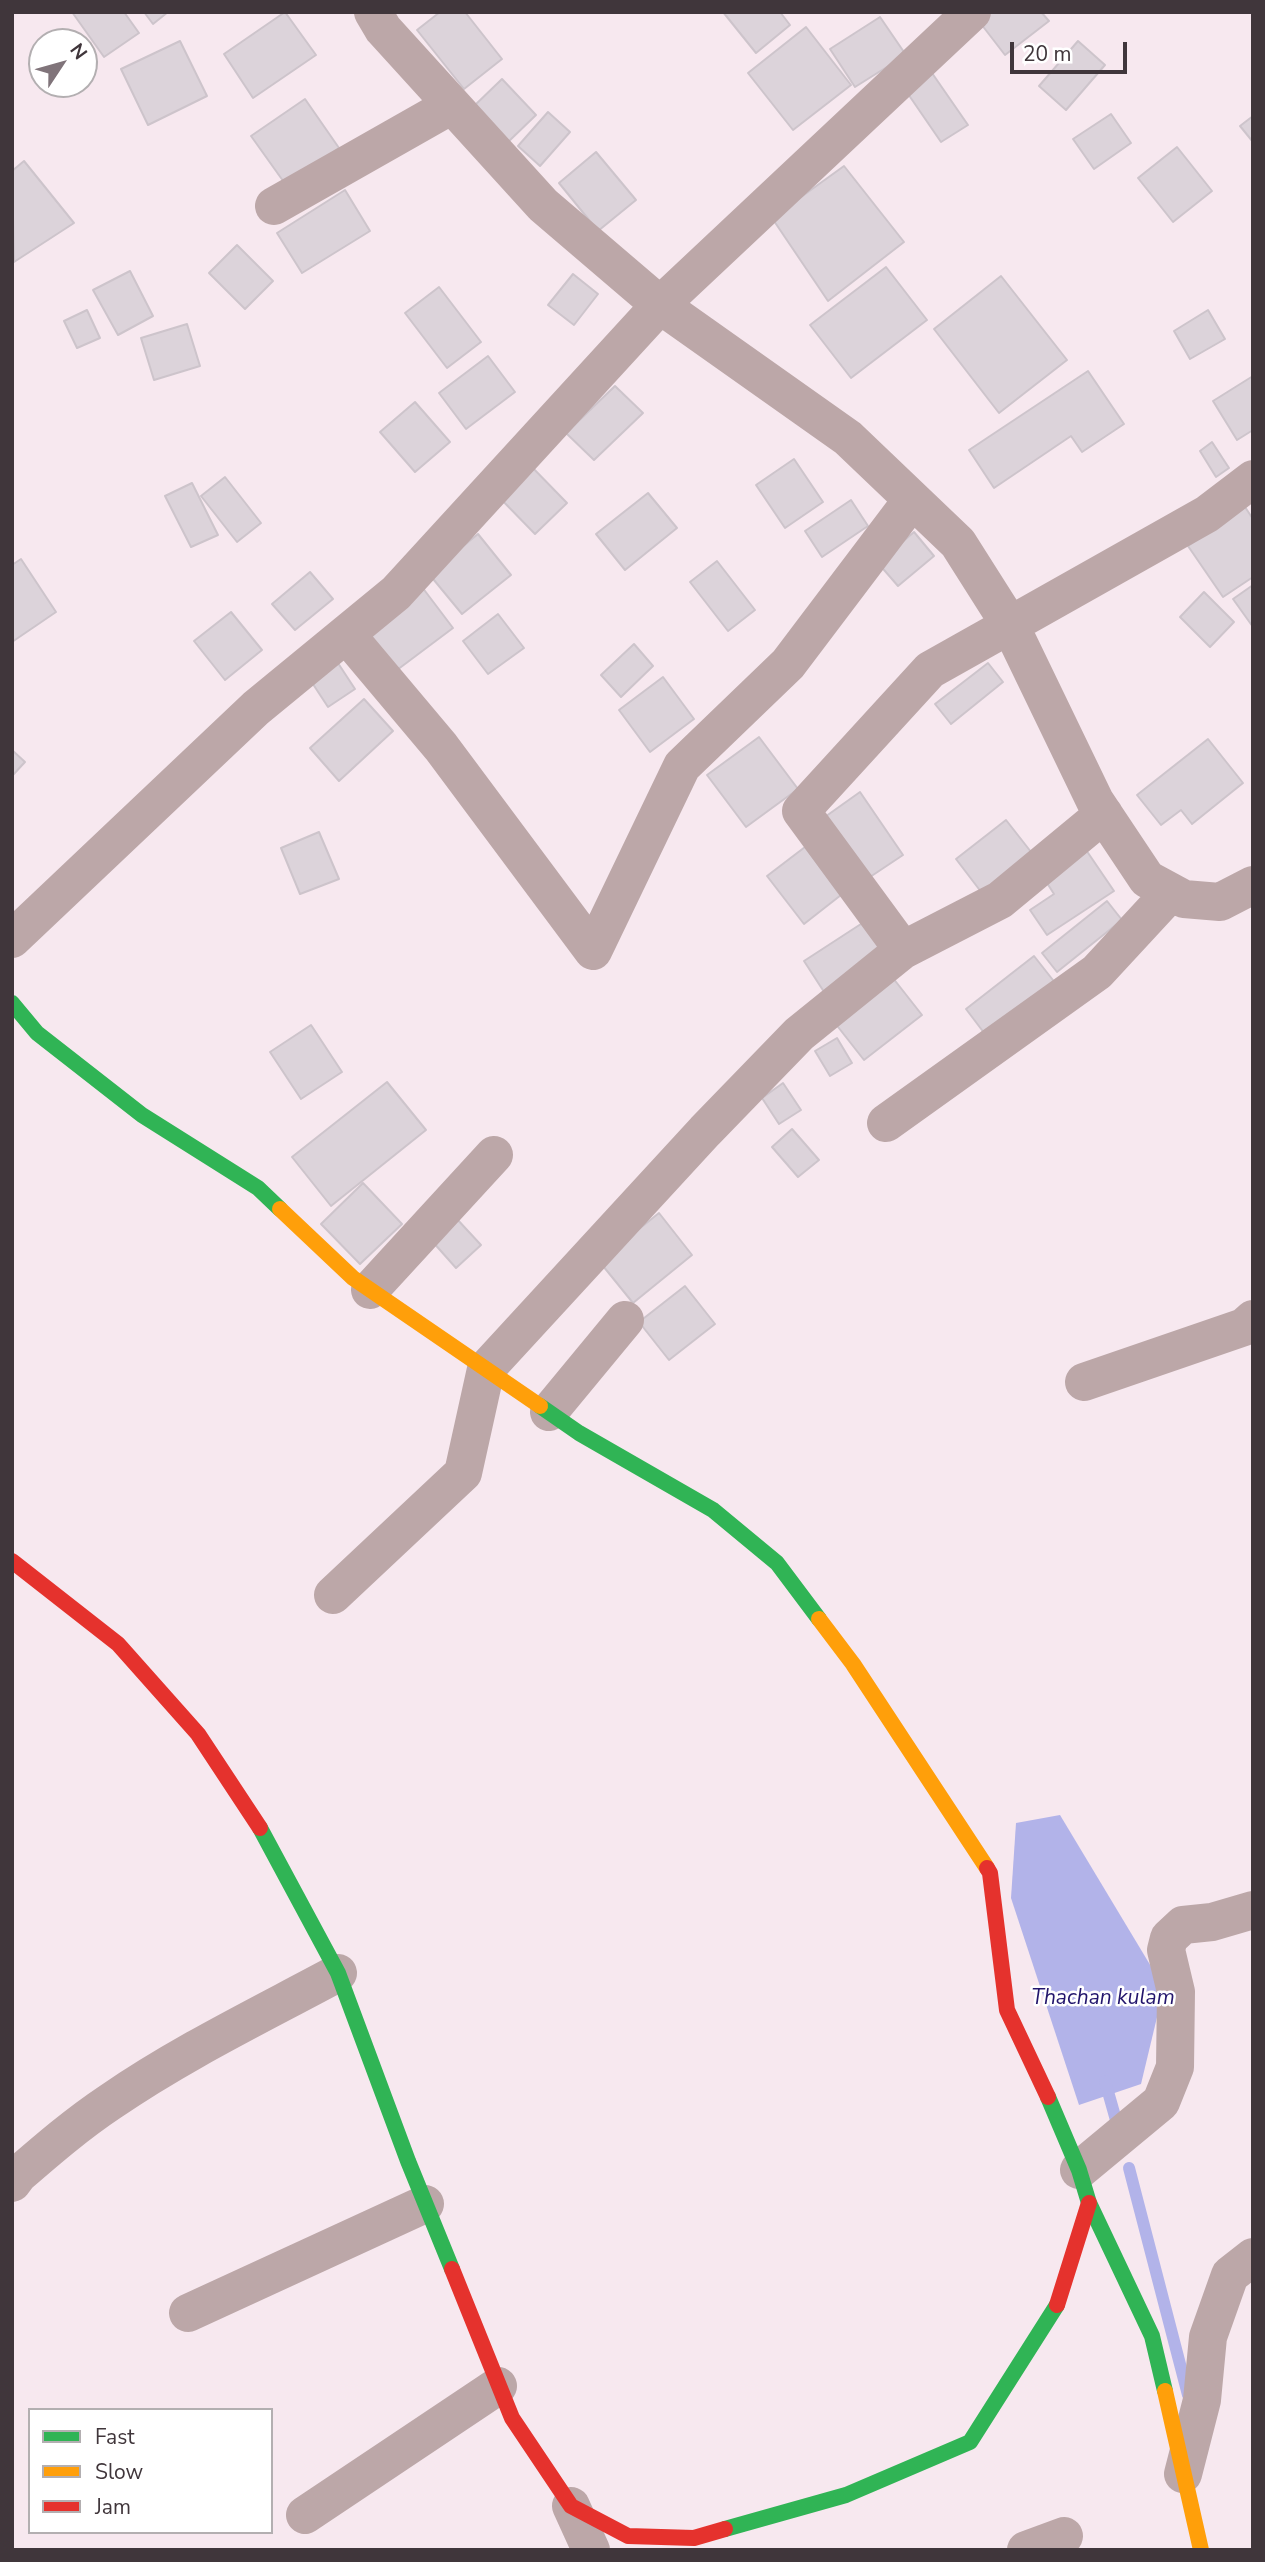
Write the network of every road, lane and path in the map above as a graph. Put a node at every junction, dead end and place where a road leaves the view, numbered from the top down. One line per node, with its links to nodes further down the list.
1 (373, 12): 3 (street)
2 (972, 12): 5 (street)
3 (452, 105): 4 (street); 5 (street)
4 (274, 206)
5 (660, 305): 7 (street); 9 (street)
6 (1253, 479): 8 (street)
7 (912, 500): 8 (street); 9 (street)
8 (1010, 625): 10 (street); 14 (street)
9 (346, 634): 13 (street)
10 (1104, 814): 12 (street); 14 (street)
11 (1253, 885): 12 (street)
12 (1171, 892): 16 (street)
13 (12, 939)
14 (903, 950): 21 (street)
15 (12, 1003): 18 (street)
16 (886, 1123)
17 (494, 1155): 18 (street)
18 (370, 1290): 21 (street)
19 (1253, 1319): 22 (street)
20 (625, 1320): 23 (street)
21 (486, 1369): 23 (street); 25 (street)
22 (1084, 1382)
23 (549, 1412): 29 (street)
24 (12, 1561): 27 (street)
25 (333, 1595)
26 (1253, 1910): 29 (street)
27 (338, 1973): 28 (street); 30 (street)
28 (12, 2183)
29 (1084, 2186): 34 (street); 35 (street)
30 (425, 2204): 32 (street); 33 (street)
31 (1253, 2257): 34 (street)
32 (188, 2314)
33 (498, 2386): 35 (street); 36 (street)
34 (1183, 2474): 40 (street)
35 (571, 2506): 38 (street)
36 (305, 2515)
37 (1064, 2536): 39 (street)
38 (591, 2550)
39 (1026, 2550)
40 (1201, 2550)

